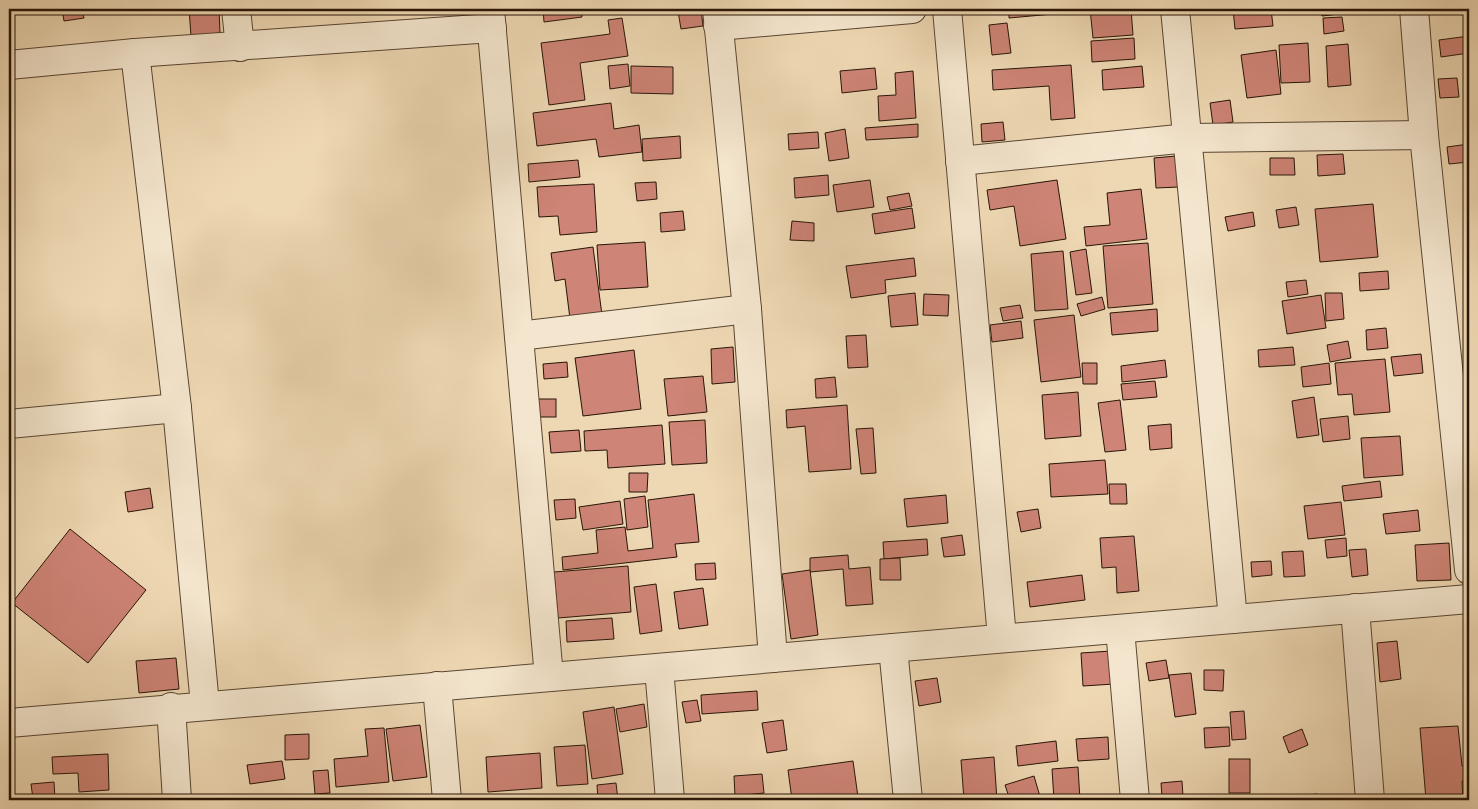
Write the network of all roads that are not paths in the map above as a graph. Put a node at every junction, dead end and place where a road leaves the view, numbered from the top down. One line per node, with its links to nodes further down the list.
1 (236, 9): 8 (street)
2 (912, 9): 6 (street)
3 (947, 9): 13 (street)
4 (1176, 9): 12 (street)
5 (1414, 9): 11 (street)
6 (718, 17): 14 (street)
7 (491, 18): 8 (street); 15 (street)
8 (240, 47): 9 (street)
9 (135, 53): 10 (street); 16 (street)
10 (9, 65)
11 (1424, 135): 12 (street); 18 (street)
12 (1188, 138): 13 (street); 21 (street)
13 (960, 161): 23 (street)
14 (747, 308): 15 (street); 25 (street)
15 (520, 336): 27 (street)
16 (177, 408): 17 (street); 29 (street)
17 (9, 424)
18 (1469, 570)
19 (1469, 599): 20 (street)
20 (1355, 608): 21 (street); 37 (street)
21 (1233, 619): 22 (street)
22 (1120, 628): 23 (street); 36 (street)
23 (1002, 638): 24 (street)
24 (893, 648): 25 (street); 35 (street)
25 (773, 658): 26 (street)
26 (659, 668): 27 (street); 34 (street)
27 (549, 677): 28 (street)
28 (437, 686): 29 (street); 33 (street)
29 (205, 705): 30 (street)
30 (171, 707): 31 (street); 32 (street)
31 (9, 723)
32 (177, 800)
33 (447, 800)
34 (670, 800)
35 (908, 800)
36 (1135, 800)
37 (1370, 800)

